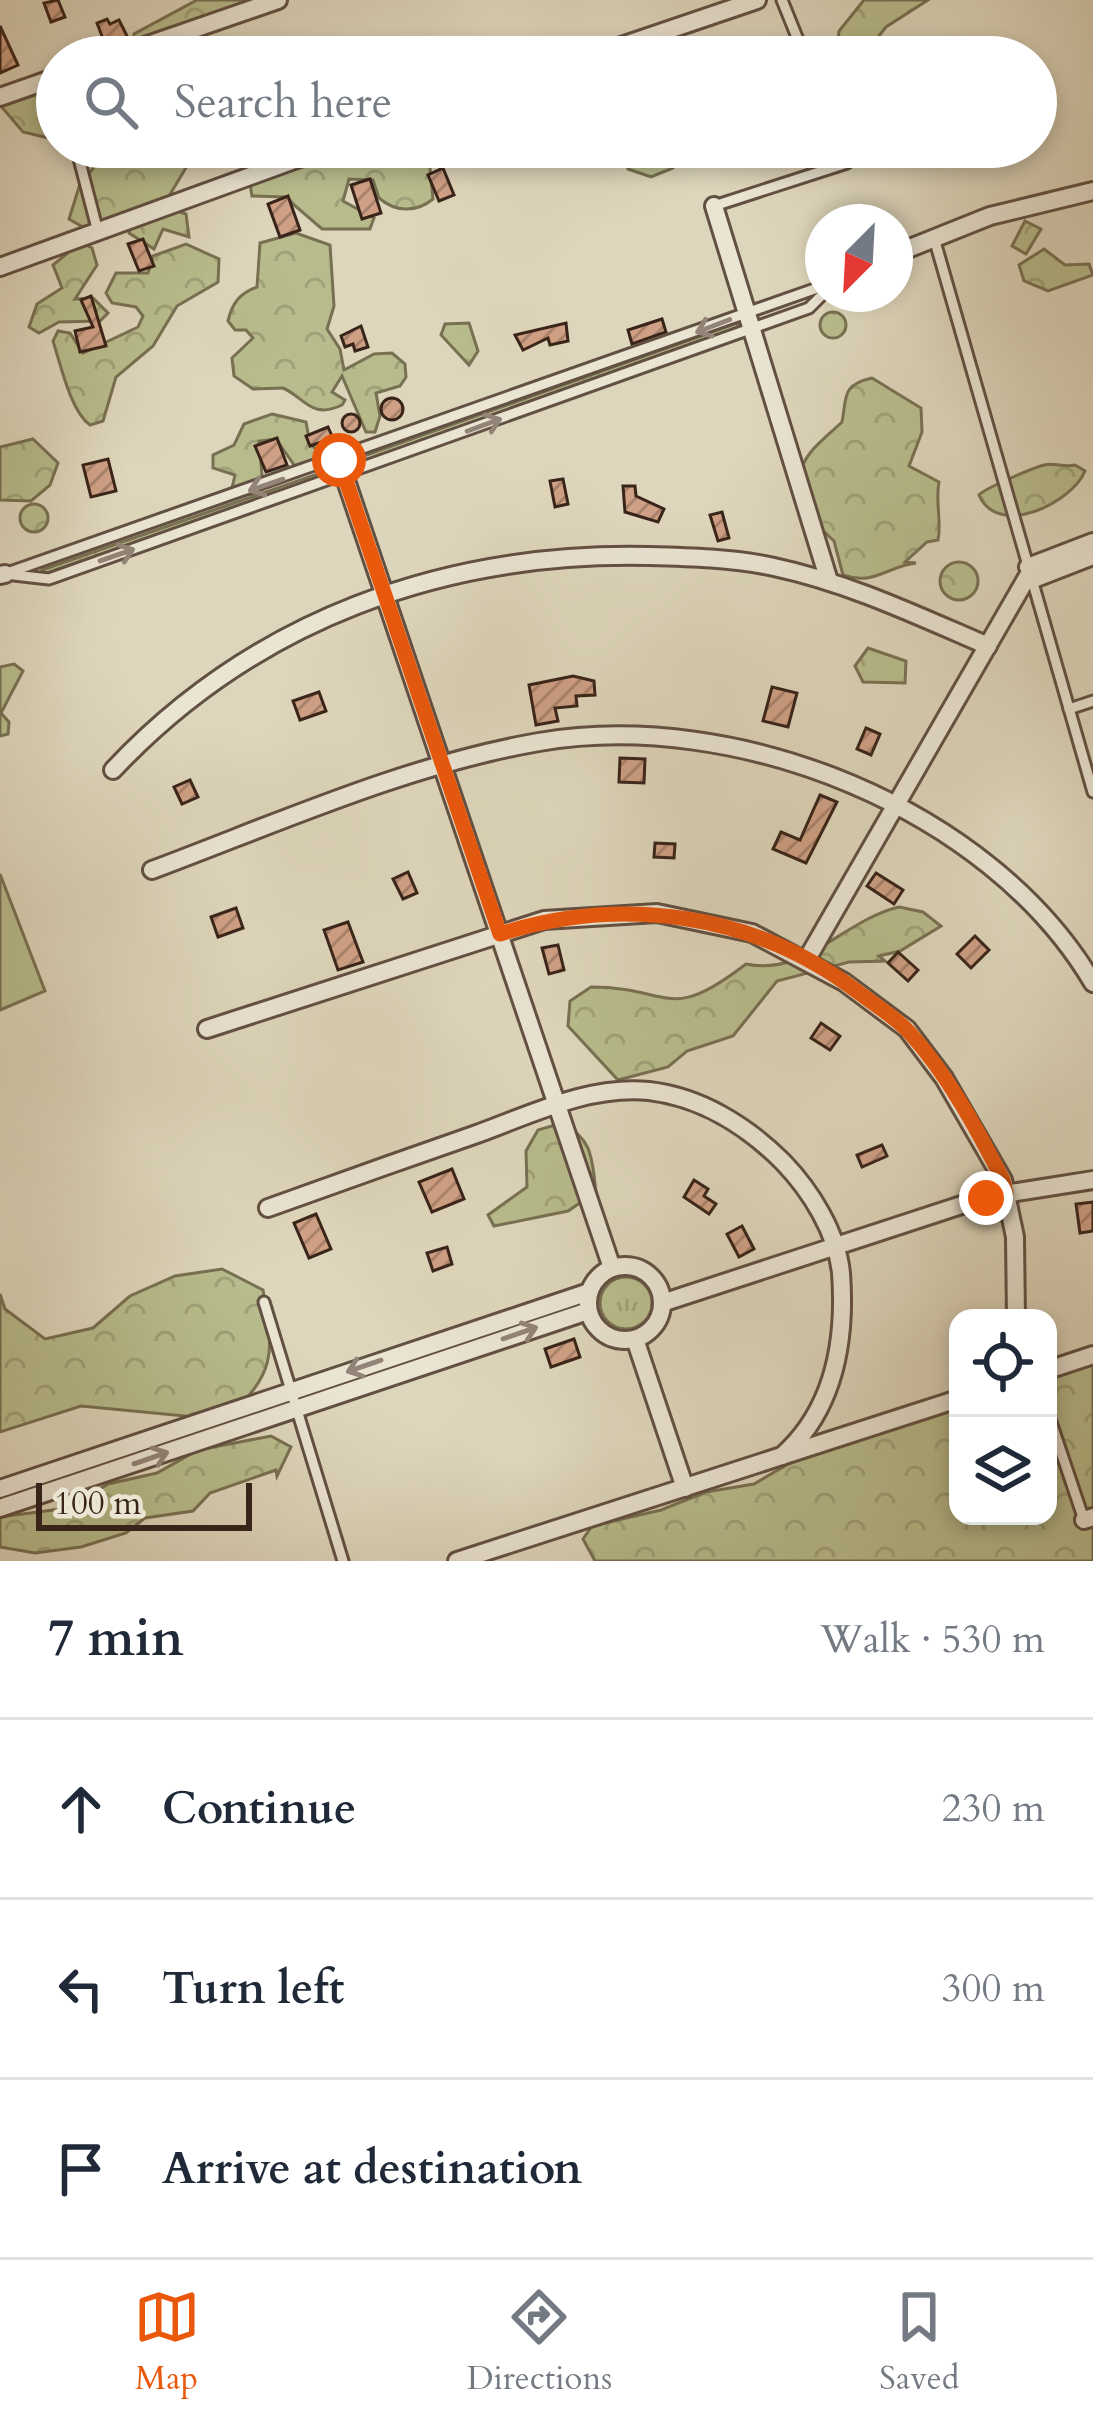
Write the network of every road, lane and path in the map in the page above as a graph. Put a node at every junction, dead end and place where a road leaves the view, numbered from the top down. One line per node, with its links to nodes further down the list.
1 (278, 0): 4 (street)
2 (757, 0): 5 (street)
3 (782, 0): 6 (lane)
4 (174, 36)
5 (651, 36)
6 (797, 36)
7 (36, 84): 8 (street)
8 (0, 97)
9 (81, 168): 14 (lane)
10 (273, 168): 14 (street)
11 (832, 168): 13 (lane)
12 (1093, 191): 15 (street)
13 (714, 206): 19 (street)
14 (98, 232): 17 (street)
15 (934, 237): 16 (street); 24 (lane)
16 (913, 246)
17 (0, 267)
18 (805, 308): 19 (lane)
19 (750, 320): 20 (lane); 25 (street)
20 (342, 467): 23 (lane, one-way to 23); 23 (lane, one-way to 20); 26 (street)
21 (1093, 542): 24 (street)
22 (1093, 556): 24 (street)
23 (2, 574)
24 (1029, 574): 27 (street); 29 (lane)
25 (830, 581): 26 (street); 27 (street)
26 (384, 592): 30 (street); 31 (street)
27 (988, 646): 33 (street)
28 (1093, 701): 29 (lane)
29 (1069, 709): 32 (lane)
30 (442, 763): 33 (street); 34 (street); 35 (street)
31 (113, 770)
32 (1093, 792)
33 (896, 805): 36 (street); 37 (street)
34 (152, 870)
35 (500, 934): 37 (street); 39 (street); 40 (street)
36 (1086, 958): 38 (street)
37 (807, 959): 42 (street)
38 (1093, 983)
39 (207, 1029)
40 (558, 1105): 43 (street); 44 (street); 45 (street)
41 (1093, 1180): 42 (street)
42 (1006, 1193): 44 (street); 49 (street)
43 (268, 1208)
44 (835, 1247): 48 (street); 56 (street)
45 (612, 1268): 46 (street); 48 (street)
46 (589, 1301): 50 (street); 53 (street)
47 (264, 1302): 53 (lane)
48 (662, 1303): 50 (street)
49 (1016, 1309)
50 (635, 1339): 57 (street)
51 (1093, 1355): 52 (street)
52 (1057, 1367)
53 (294, 1400): 58 (street); 59 (street, one-way to 53); 62 (lane)
54 (949, 1402): 56 (street)
55 (1050, 1417): 60 (lane)
56 (782, 1456): 57 (street)
57 (686, 1488): 61 (street)
58 (0, 1489)
59 (0, 1508)
60 (1088, 1519)
61 (500, 1555): 63 (street)
62 (344, 1561)
63 (458, 1561)

